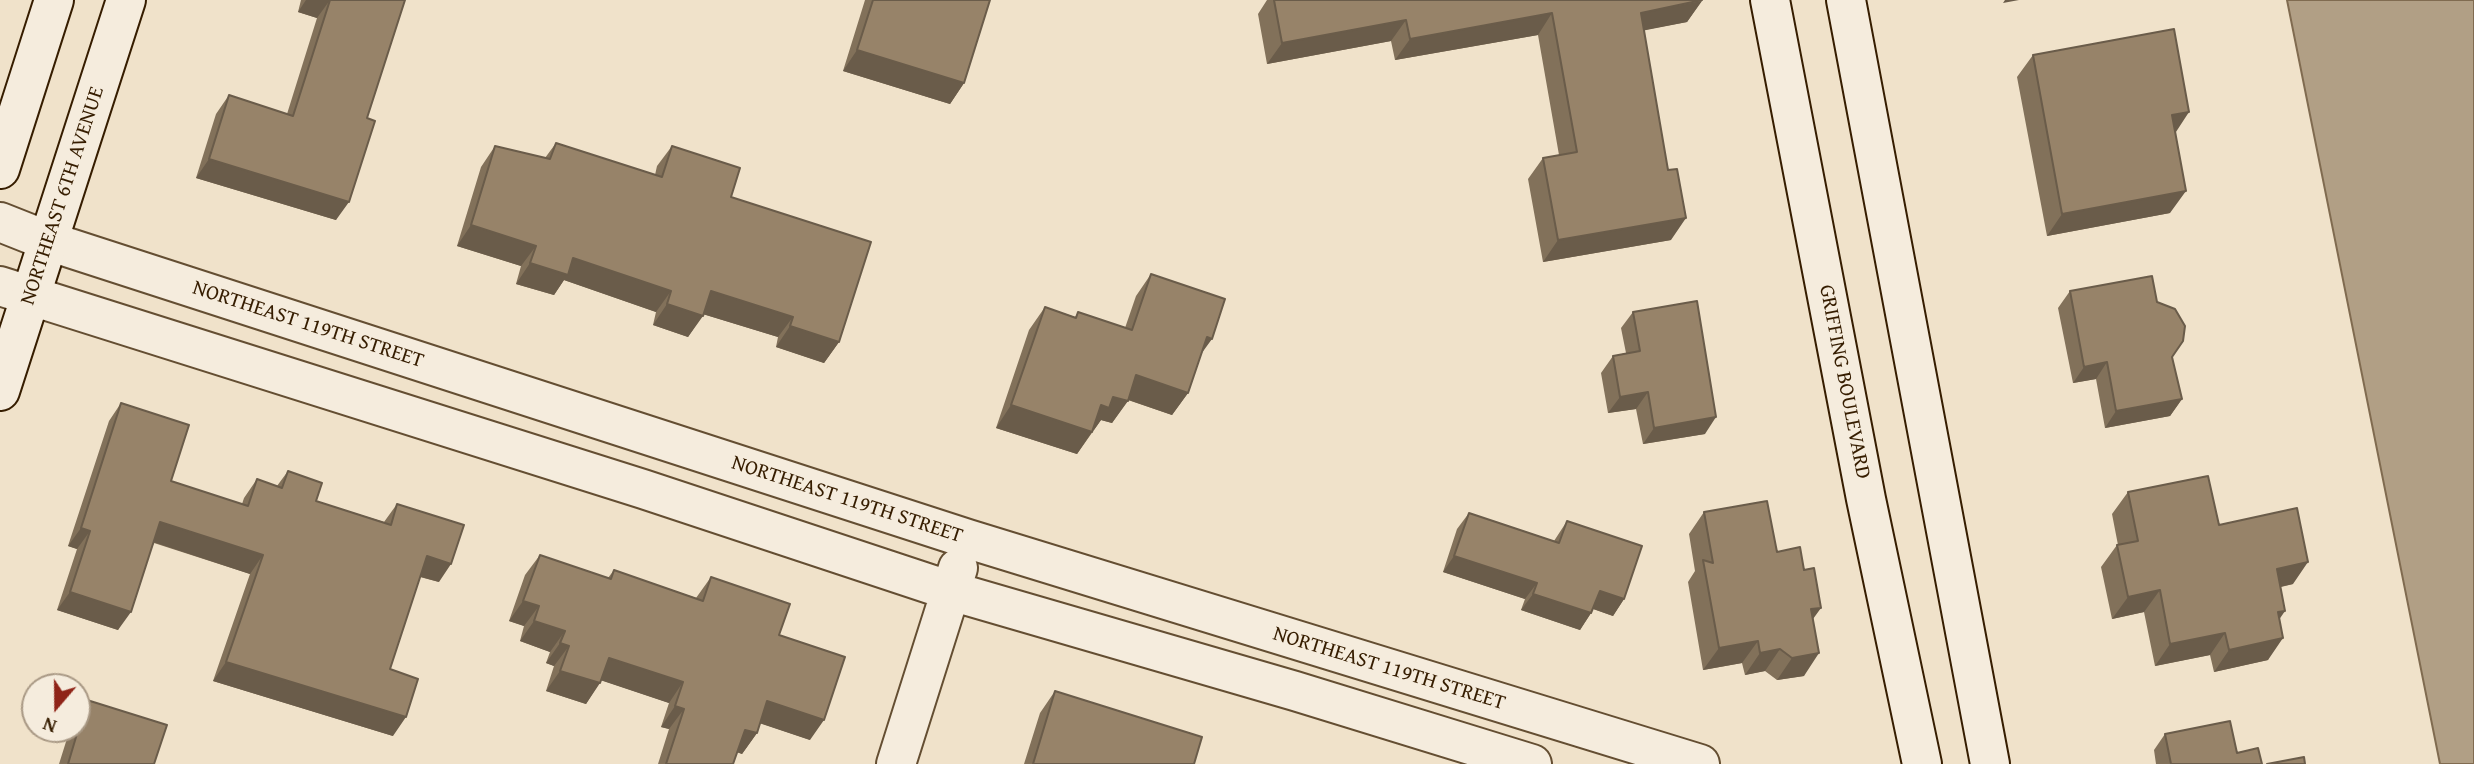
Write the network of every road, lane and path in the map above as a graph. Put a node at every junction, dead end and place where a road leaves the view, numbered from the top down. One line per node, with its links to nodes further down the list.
1 (54, 0): 5 (street)
2 (126, 0): 7 (street, NORTHEAST 6TH AVENUE)
3 (1770, 0): 15 (street, GRIFFING BOULEVARD)
4 (1846, 0): 16 (street)
5 (0, 169)
6 (0, 222): 7 (street, NORTHEAST 119TH STREET)
7 (48, 241): 8 (street, NORTHEAST 6TH AVENUE); 10 (street, NORTHEAST 119TH STREET)
8 (16, 291): 9 (street, NORTHEAST 6TH AVENUE); 11 (street)
9 (0, 391)
10 (968, 539): 11 (street); 14 (street, NORTHEAST 119TH STREET)
11 (951, 591): 12 (street); 13 (street)
12 (896, 764)
13 (1532, 764)
14 (1700, 764)
15 (1923, 764)
16 (1990, 764)

